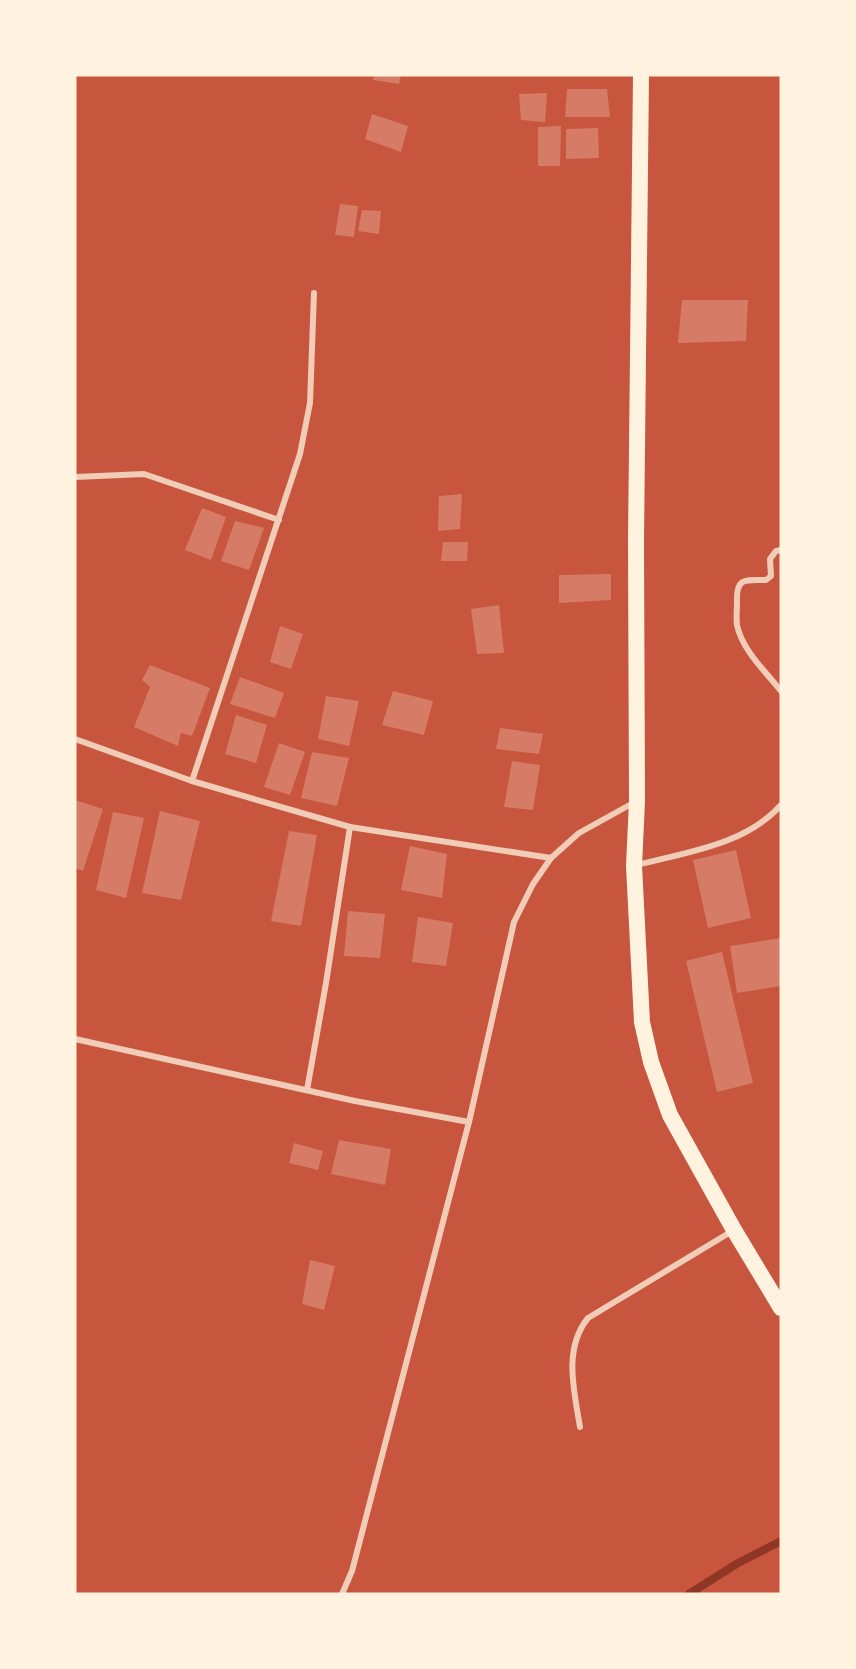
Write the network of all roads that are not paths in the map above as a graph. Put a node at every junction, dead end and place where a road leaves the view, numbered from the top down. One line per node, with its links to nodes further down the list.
1 (641, 75): 9 (highway)
2 (314, 292): 4 (street)
3 (75, 477): 4 (street)
4 (279, 520): 8 (street)
5 (781, 550): 6 (street)
6 (781, 691)
7 (75, 739): 8 (street)
8 (192, 781): 11 (street)
9 (637, 801): 12 (street); 13 (highway)
10 (781, 805): 13 (street)
11 (350, 827): 12 (street); 15 (street)
12 (551, 858): 16 (street)
13 (634, 866): 17 (highway)
14 (75, 1039): 15 (street)
15 (307, 1090): 16 (street)
16 (468, 1122): 20 (street)
17 (734, 1230): 18 (highway); 19 (street)
18 (781, 1308)
19 (580, 1426)
20 (342, 1594)

